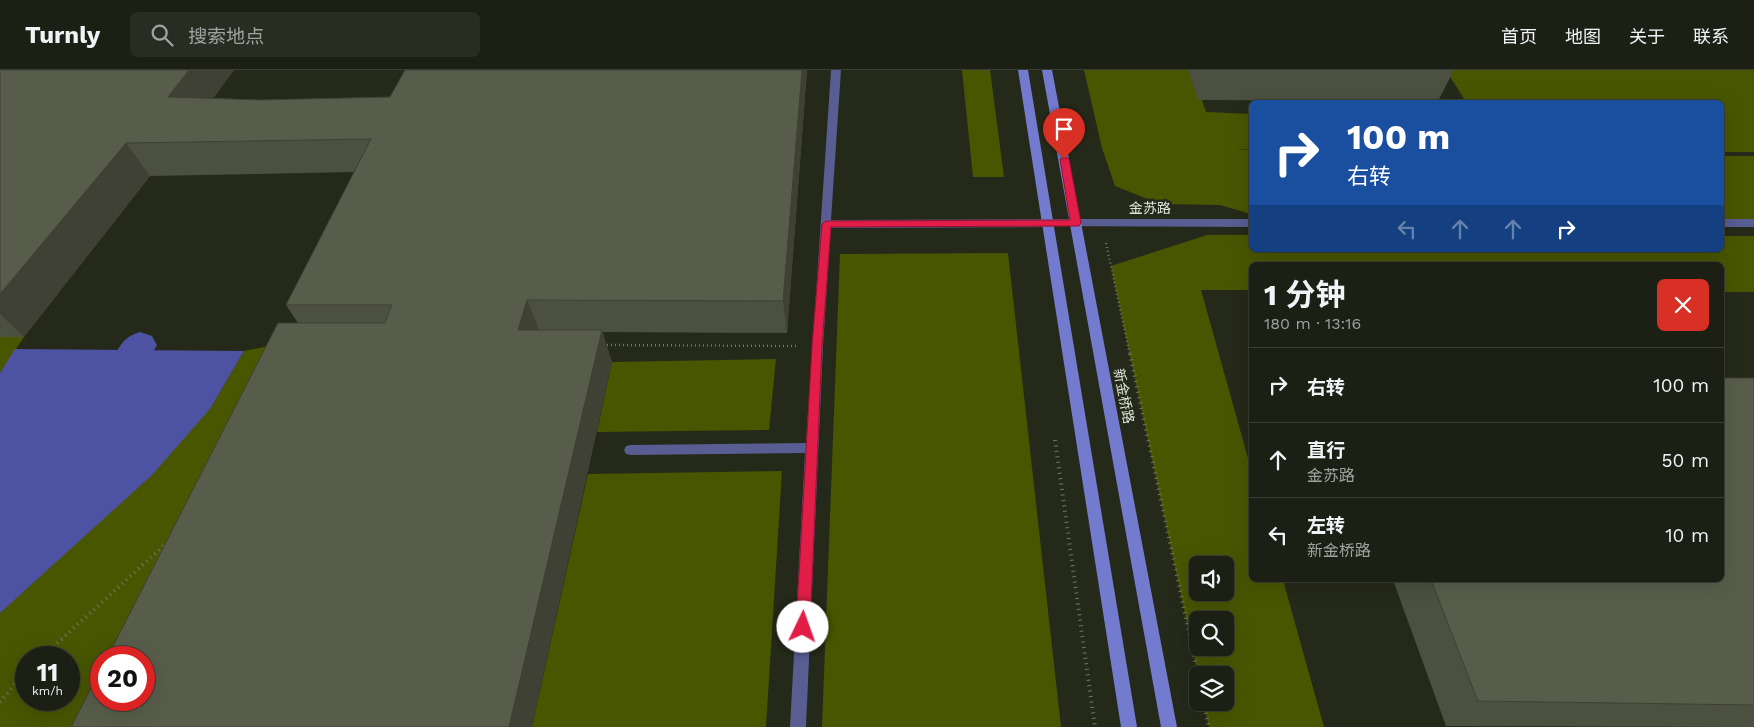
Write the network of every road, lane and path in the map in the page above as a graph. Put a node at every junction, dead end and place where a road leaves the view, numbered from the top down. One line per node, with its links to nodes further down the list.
1 (836, 70): 10 (street)
2 (1024, 70): 4 (street)
3 (1047, 70): 5 (street, 新金桥路)
4 (1048, 223): 5 (street, 金苏路); 10 (street, 金苏路); 22 (street)
5 (1076, 223): 6 (street, 金苏路); 23 (street, 新金桥路)
6 (1102, 223): 7 (street, 金苏路); 17 (path)
7 (1249, 223)
8 (1724, 223): 9 (street)
9 (1754, 223)
10 (826, 224): 12 (street)
11 (594, 345): 12 (path)
12 (817, 346): 13 (street)
13 (812, 448): 14 (street); 21 (street)
14 (631, 450)
15 (173, 541): 16 (path)
16 (54, 646)
17 (1196, 666)
18 (15, 684): 19 (path)
19 (0, 702)
20 (1206, 711): 24 (path)
21 (798, 727)
22 (1129, 727)
23 (1169, 727)
24 (1209, 727)

